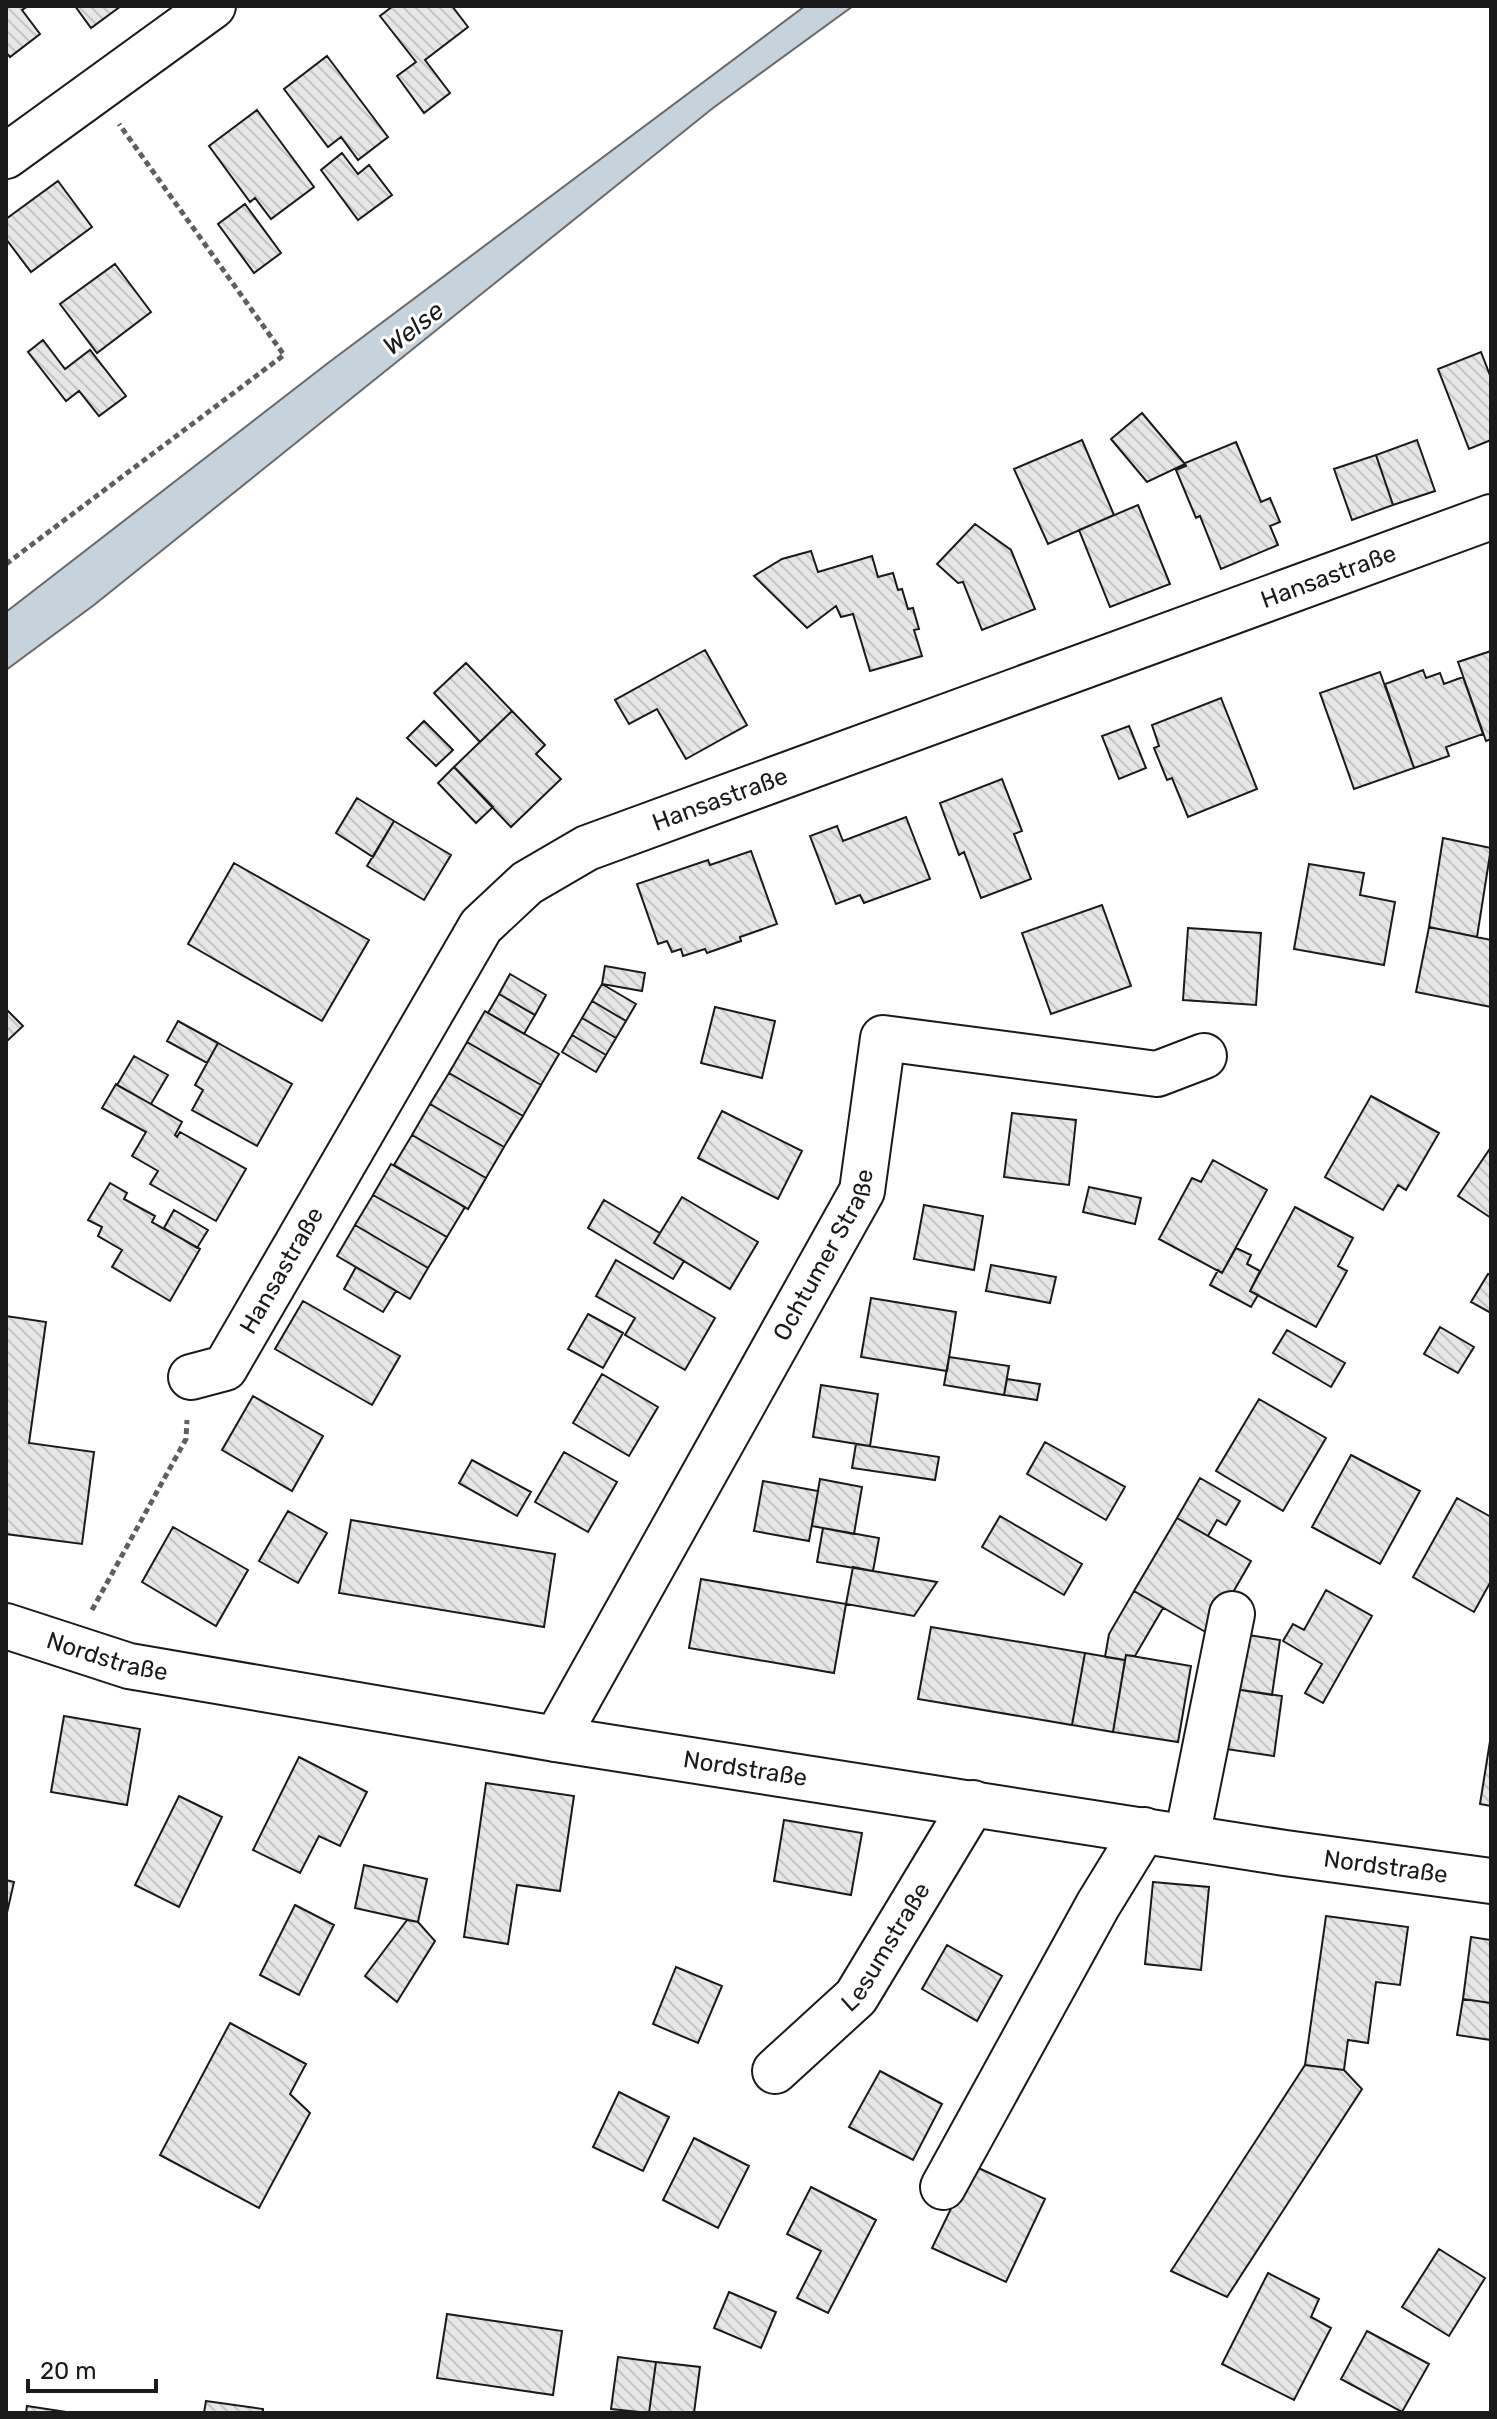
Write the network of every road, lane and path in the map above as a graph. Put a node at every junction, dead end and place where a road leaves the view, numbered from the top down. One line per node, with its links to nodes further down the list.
1 (213, 6): 2 (street)
2 (96, 91): 3 (street); 5 (path)
3 (6, 156)
4 (1491, 517): 7 (street, Hansastraße)
5 (6, 564)
6 (1204, 1056): 11 (street, Ochtumer Straße)
7 (191, 1377): 8 (path)
8 (90, 1614)
9 (1232, 1614): 14 (street)
10 (6, 1626): 11 (street, Nordstraße)
11 (556, 1739): 12 (street, Nordstraße)
12 (973, 1803): 13 (street, Nordstraße); 16 (street, Lesumstraße)
13 (1144, 1830): 14 (street, Nordstraße); 17 (street)
14 (1187, 1837): 15 (street, Nordstraße)
15 (1491, 1881)
16 (775, 2071)
17 (943, 2187)

